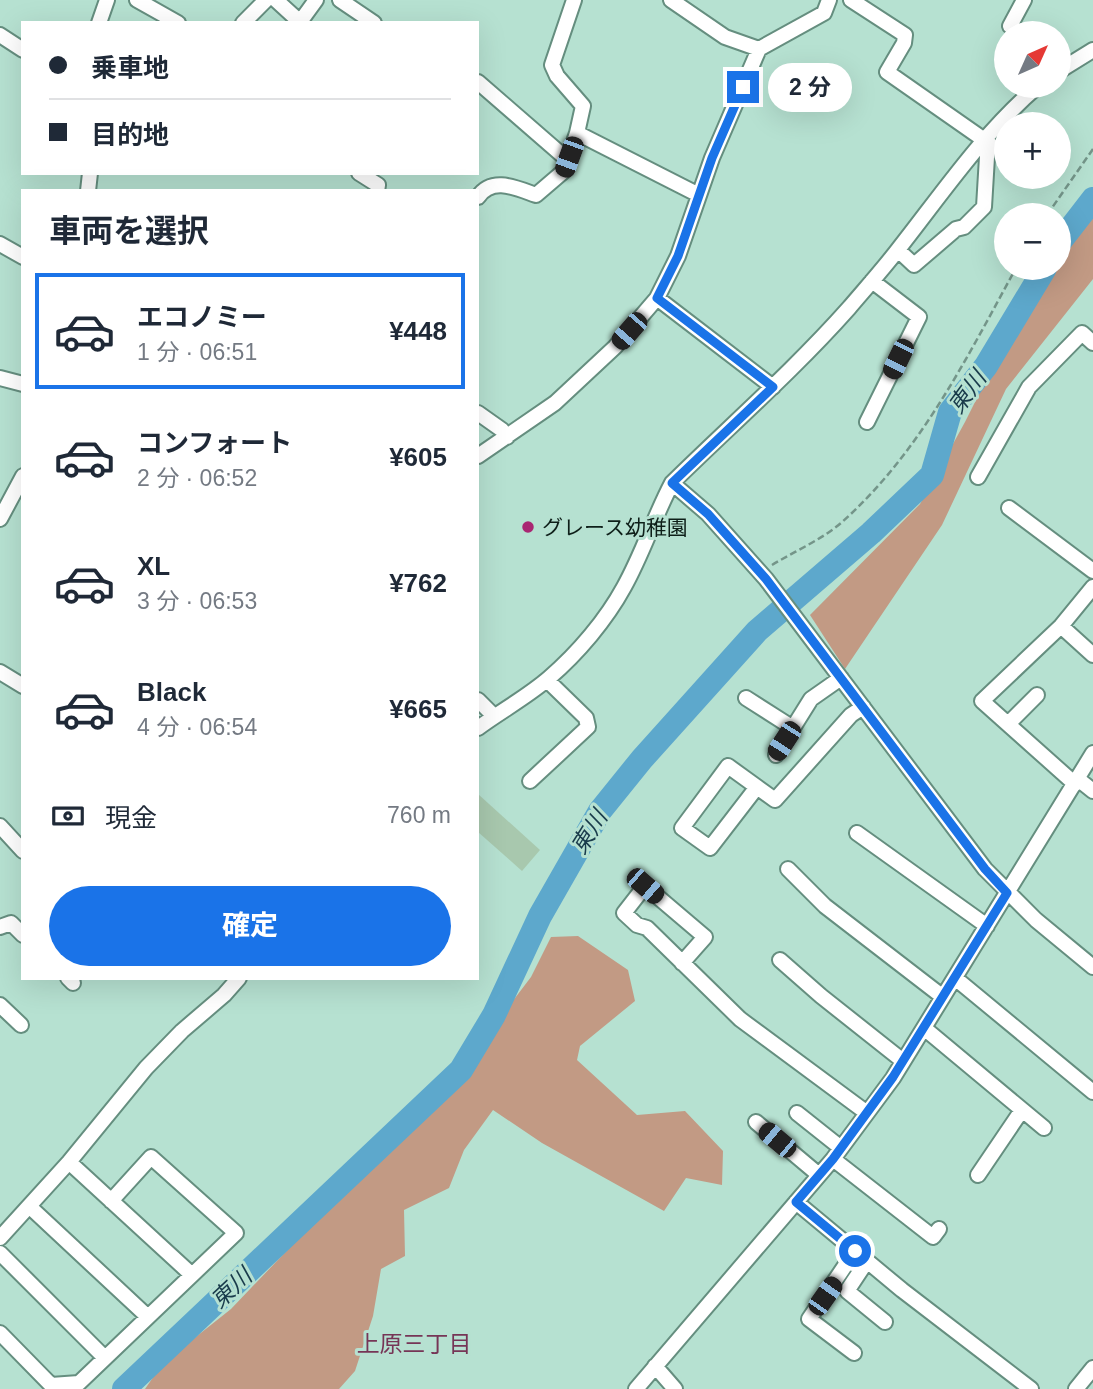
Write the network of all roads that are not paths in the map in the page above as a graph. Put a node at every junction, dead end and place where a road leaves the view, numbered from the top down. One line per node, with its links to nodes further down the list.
1 (107, 0): 12 (street)
2 (137, 0): 13 (street)
3 (266, 0): 14 (street)
4 (276, 0): 15 (street)
5 (316, 0): 16 (street)
6 (340, 0): 17 (street)
7 (574, 0): 26 (street)
8 (671, 0): 21 (street)
9 (829, 0): 21 (street)
10 (851, 0): 27 (street)
11 (1024, 0): 18 (street)
12 (100, 21)
13 (174, 21)
14 (245, 21)
15 (299, 21)
16 (301, 21)
17 (371, 21)
18 (1013, 21)
19 (0, 35): 20 (street)
20 (21, 49)
21 (759, 49): 31 (street)
22 (1093, 50): 23 (street)
23 (1071, 62)
24 (479, 83): 28 (street)
25 (1024, 98): 27 (street)
26 (577, 133): 28 (street); 31 (street)
27 (985, 138): 34 (street); 34 (street)
28 (569, 157): 32 (street)
29 (362, 175): 30 (street)
30 (377, 189)
31 (699, 195): 37 (street)
32 (479, 196)
33 (0, 244): 35 (street)
34 (898, 250): 36 (street)
35 (21, 256)
36 (872, 281): 41 (street); 43 (street)
37 (657, 298): 41 (street); 44 (street)
38 (1093, 343): 46 (street)
39 (0, 378): 40 (street)
40 (21, 383)
41 (773, 387): 48 (street)
42 (479, 414): 44 (street)
43 (867, 422)
44 (507, 437): 45 (street)
45 (479, 455)
46 (978, 477)
47 (21, 480): 50 (street)
48 (672, 483): 56 (street); 57 (street)
49 (1009, 508): 51 (street)
50 (0, 519)
51 (1093, 571)
52 (1093, 587): 53 (street)
53 (1062, 626): 54 (street); 64 (street)
54 (1093, 655)
55 (0, 672): 58 (street)
56 (841, 678): 62 (street); 66 (street)
57 (547, 680): 63 (street); 69 (street)
58 (21, 685)
59 (1037, 695): 64 (street)
60 (746, 698): 66 (street)
61 (479, 701): 63 (street)
62 (863, 707): 71 (street); 77 (street)
63 (494, 716): 65 (street)
64 (1007, 724): 70 (street)
65 (479, 727)
66 (793, 728): 68 (street)
67 (1093, 753): 70 (street)
68 (776, 755)
69 (530, 781)
70 (1076, 781): 72 (street); 77 (street)
71 (757, 787): 71 (street)
72 (1093, 791)
73 (0, 826): 75 (street)
74 (858, 833): 78 (street)
75 (14, 844)
76 (788, 869): 86 (street)
77 (1007, 893): 78 (street); 83 (street)
78 (987, 926): 84 (street)
79 (0, 927): 80 (street)
80 (21, 933)
81 (780, 960): 90 (street)
82 (682, 963): 82 (street); 94 (street)
83 (1093, 967)
84 (955, 978): 86 (street); 91 (street)
85 (237, 980): 98 (street)
86 (943, 997): 89 (street)
87 (0, 1005): 88 (street)
88 (21, 1025)
89 (924, 1028): 90 (street); 92 (street)
90 (903, 1061): 94 (street)
91 (1093, 1092)
92 (1022, 1110): 96 (street); 100 (street)
93 (797, 1113): 97 (street)
94 (867, 1113): 97 (street)
95 (756, 1122): 99 (street)
96 (1044, 1128)
97 (837, 1154): 99 (street); 104 (street)
98 (69, 1162): 101 (street); 103 (street)
99 (819, 1175): 102 (street)
100 (978, 1175)
101 (111, 1200): 108 (street); 108 (street)
102 (796, 1202): 107 (street); 114 (street)
103 (30, 1207): 105 (street); 109 (street)
104 (939, 1229)
105 (0, 1238)
106 (0, 1253): 113 (street)
107 (861, 1256): 110 (street); 112 (street); 118 (street)
108 (192, 1275): 109 (street)
109 (148, 1317): 113 (street)
110 (886, 1322)
111 (0, 1333): 113 (street)
112 (854, 1353)
113 (105, 1358)
114 (655, 1366): 116 (street); 117 (street)
115 (1093, 1368): 119 (street)
116 (636, 1389)
117 (674, 1389)
118 (1031, 1389)
119 (1076, 1389)

